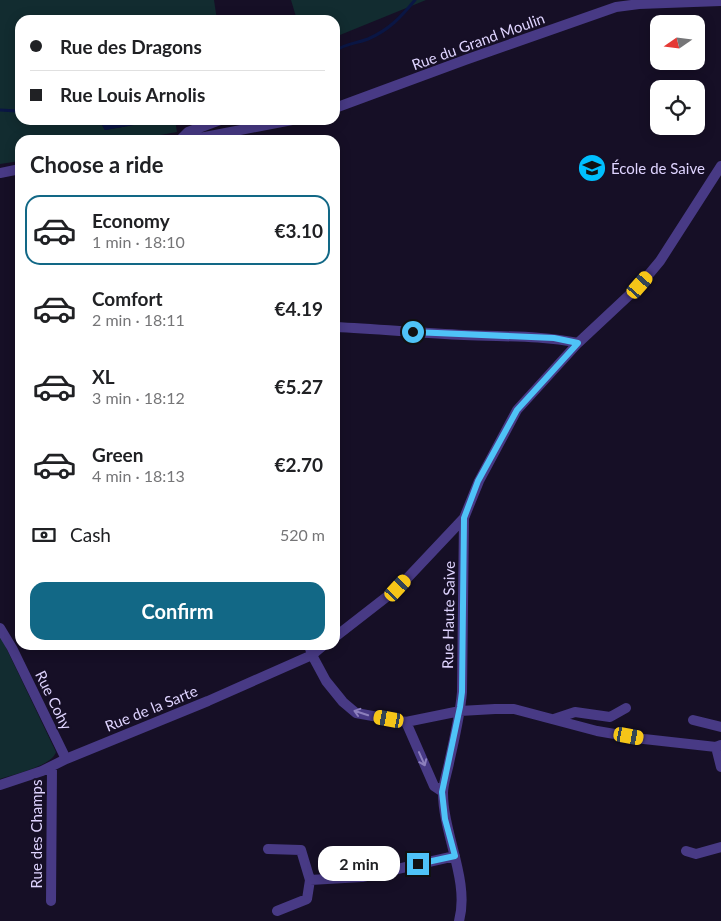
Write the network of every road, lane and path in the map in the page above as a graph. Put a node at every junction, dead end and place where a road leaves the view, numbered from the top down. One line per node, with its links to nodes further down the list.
1 (721, 1): 2 (street, Rue du Grand Moulin)
2 (340, 106)
3 (207, 125): 5 (street)
4 (266, 125): 6 (street)
5 (185, 135)
6 (215, 135)
7 (721, 166): 11 (street, Rue Haute Saive)
8 (15, 171): 9 (street)
9 (0, 173)
10 (340, 327): 11 (street)
11 (578, 343): 12 (street, Rue Haute Saive)
12 (464, 518): 14 (street, Rue Haute Saive); 17 (street, Rue Haute Saive)
13 (0, 628): 23 (street, Rue Cohy)
14 (340, 633)
15 (311, 650): 20 (street, one-way to 15); 23 (street, Rue de la Sarte)
16 (626, 708): 18 (street)
17 (460, 711): 18 (street); 20 (street); 27 (street, Rue Haute Saive)
18 (554, 719): 22 (street)
19 (693, 720): 21 (street)
20 (406, 722): 27 (street, Rue Haute Saive, one-way to 27)
21 (721, 726)
22 (719, 746): 25 (street)
23 (66, 758): 24 (street, Rue de la Sarte)
24 (52, 767): 26 (street, Rue de la Sarte); 33 (street, Rue des Champs)
25 (721, 767)
26 (0, 785)
27 (442, 792): 31 (street, Rue Haute Saive)
28 (721, 847): 30 (street)
29 (268, 849): 32 (street)
30 (686, 851)
31 (455, 856): 32 (street); 35 (street, Rue Haute Saive)
32 (310, 880): 34 (street)
33 (51, 901)
34 (277, 911)
35 (459, 921)

